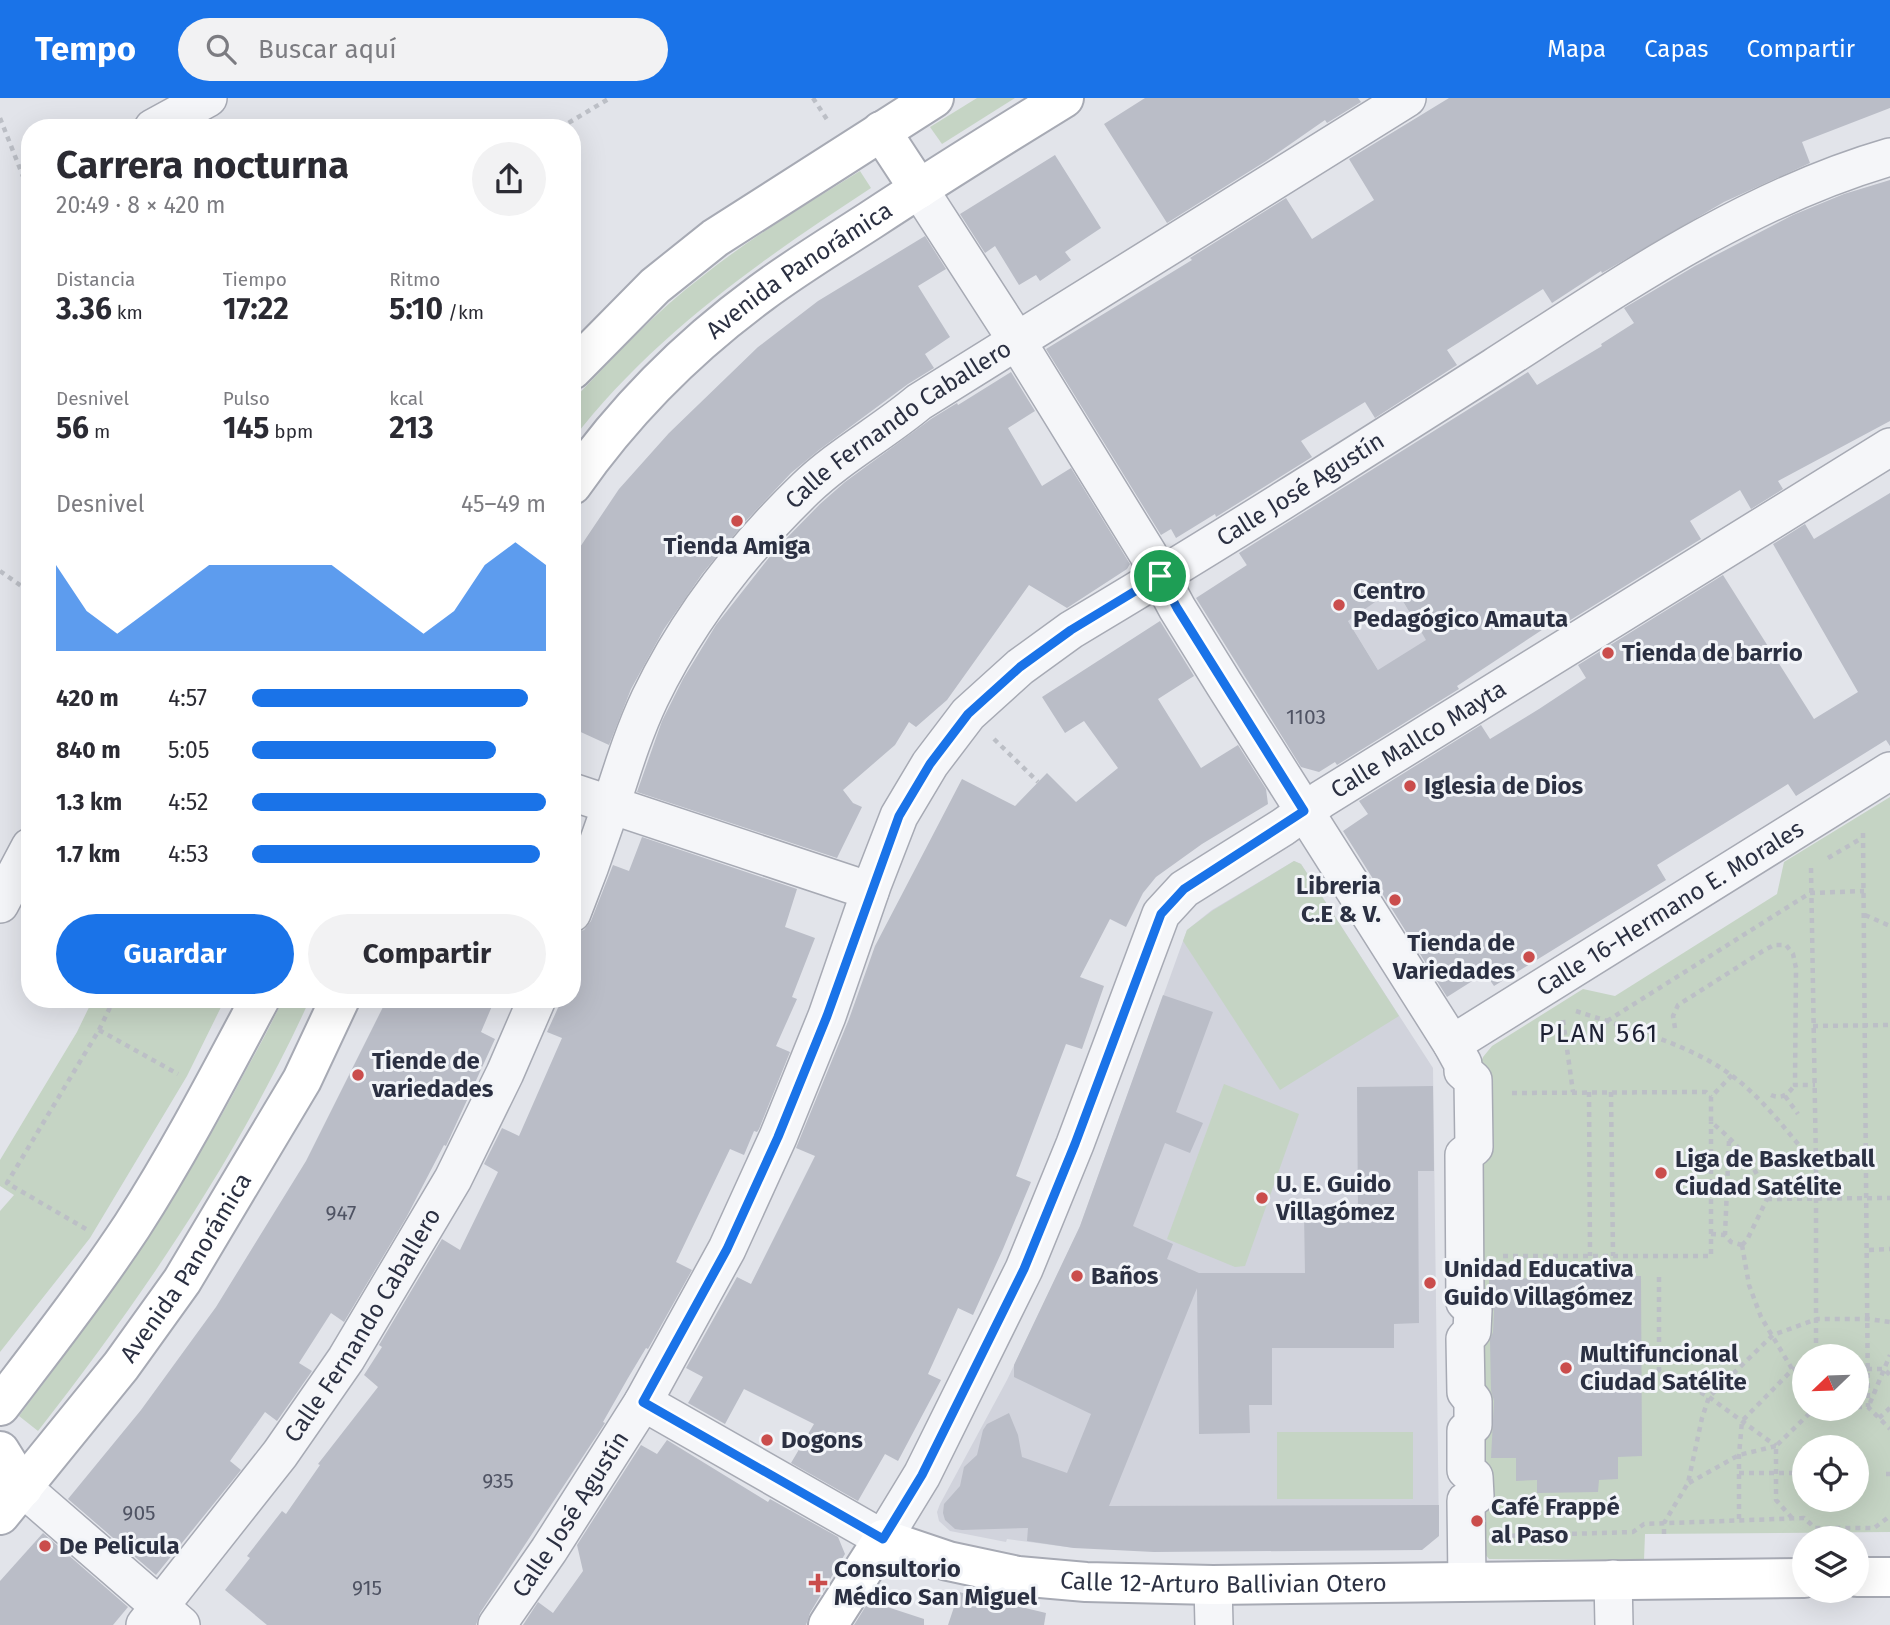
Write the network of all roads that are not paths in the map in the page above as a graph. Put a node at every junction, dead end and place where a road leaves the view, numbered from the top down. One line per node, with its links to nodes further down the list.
1 (208, 98): 5 (street)
2 (934, 98): 6 (main road)
3 (1064, 98): 8 (main road, Avenida Panorámica)
4 (1407, 98): 9 (street, Calle Fernando Caballero)
5 (170, 119)
6 (881, 131): 8 (main road); 10 (main road)
7 (1890, 157): 13 (street, Calle José Agustín)
8 (919, 189): 9 (street); 12 (main road, Avenida Panorámica)
9 (1017, 342): 13 (street); 16 (street, Calle Fernando Caballero)
10 (581, 361)
11 (1890, 447): 17 (street, Calle Mallco Mayta)
12 (581, 472)
13 (1160, 576): 17 (street); 20 (street, Calle José Agustín)
14 (1890, 771): 25 (street, Calle 16-Hermano E. Morales)
15 (581, 795): 16 (street)
16 (610, 805): 19 (street, Calle Fernando Caballero); 20 (street)
17 (1304, 811): 25 (street); 30 (street, Calle Mallco Mayta)
18 (21, 864): 21 (street)
19 (581, 887)
20 (870, 891): 26 (street, Calle José Agustín)
21 (0, 904)
22 (255, 1008): 27 (main road)
23 (336, 1008): 29 (main road, Avenida Panorámica)
24 (533, 1008): 37 (street, Calle Fernando Caballero)
25 (1472, 1076): 35 (street)
26 (643, 1402): 30 (street, Calle 12-Arturo Ballivian Otero); 38 (street, Calle José Agustín)
27 (0, 1406)
28 (0, 1451): 29 (main road)
29 (11, 1502): 37 (street)
30 (883, 1539): 36 (main road, Calle 12-Arturo Ballivian Otero); 39 (main road, Calle Mallco Mayta)
31 (1869, 1577): 32 (main road)
32 (1890, 1577)
33 (1792, 1578): 34 (main road, Calle 12-Arturo Ballivian Otero)
34 (1613, 1579): 35 (main road, Calle 12-Arturo Ballivian Otero); 41 (street)
35 (1467, 1581): 36 (main road, Calle 12-Arturo Ballivian Otero)
36 (1213, 1584): 40 (street)
37 (162, 1619)
38 (497, 1625)
39 (828, 1625)
40 (1214, 1625)
41 (1614, 1625)

